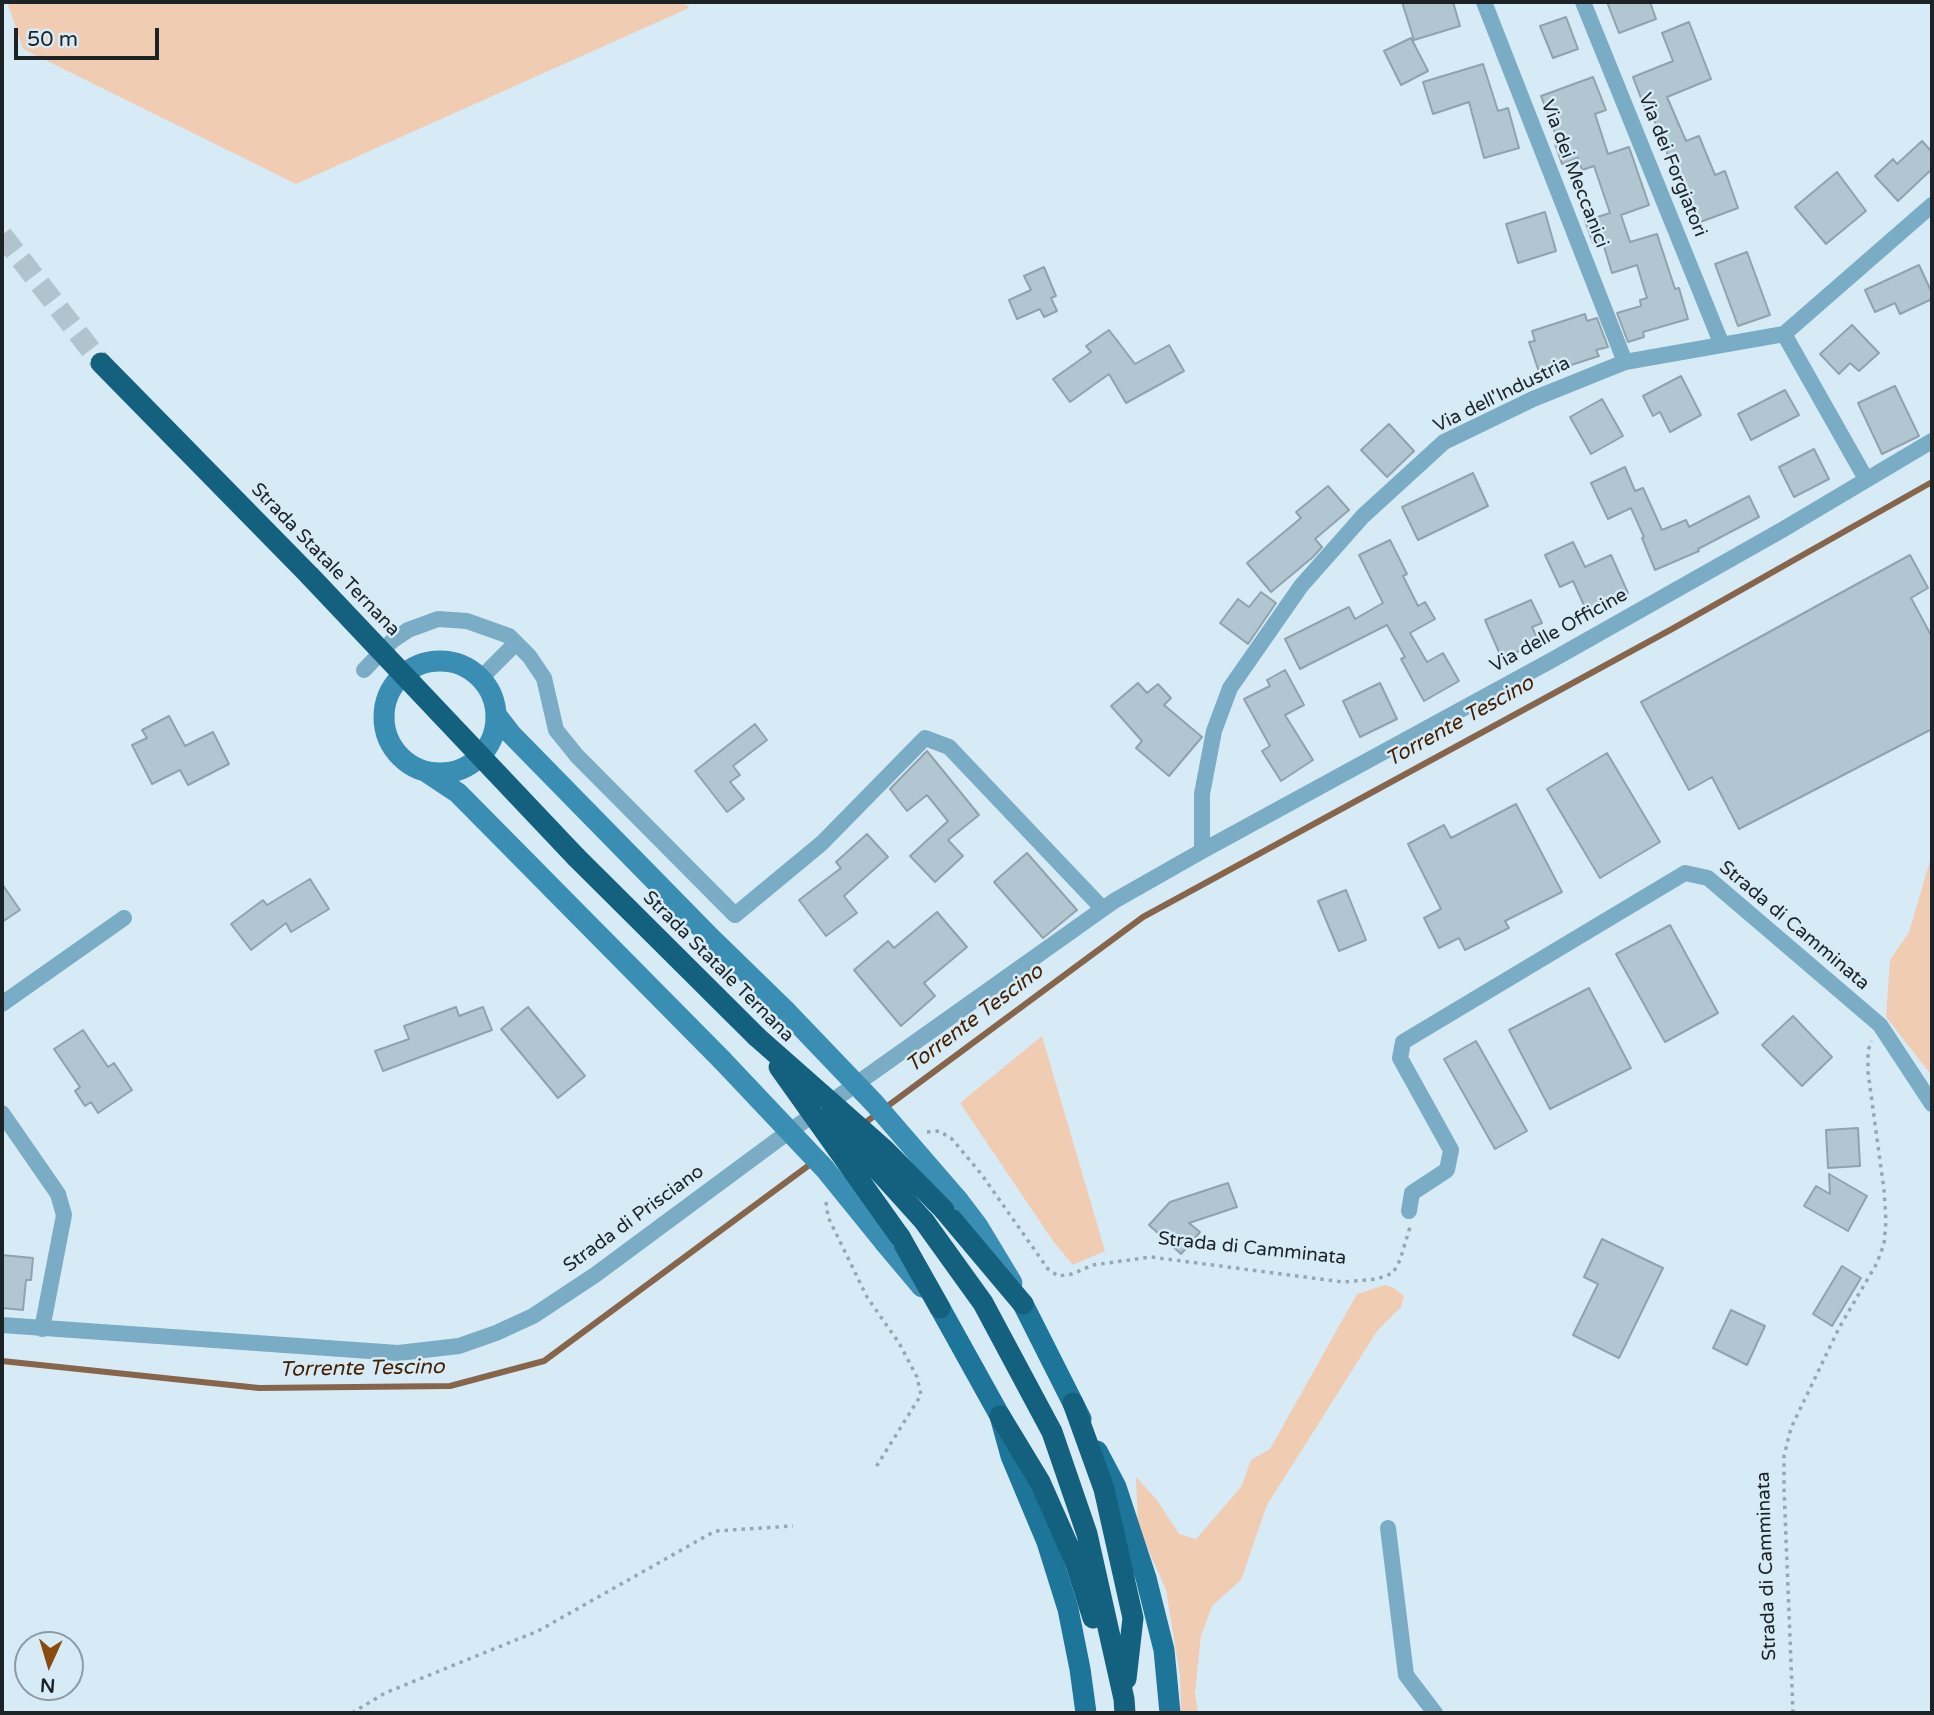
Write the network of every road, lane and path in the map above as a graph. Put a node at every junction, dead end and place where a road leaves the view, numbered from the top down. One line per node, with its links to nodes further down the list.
1 (1484, 2): 6 (street, Via dei Meccanici)
2 (1583, 2): 5 (street, Via dei Forgiatori)
3 (1932, 205): 4 (street)
4 (1784, 334): 5 (street, Via dell'Industria); 9 (street)
5 (1722, 345): 6 (street, Via dell'Industria)
6 (1625, 362): 15 (street, Via dell'Industria)
7 (102, 363): 20 (highway, Strada Statale Ternana, bridge)
8 (1932, 441): 9 (street, Via delle Officine)
9 (1866, 479): 15 (street, Via delle Officine)
10 (516, 643): 11 (street); 12 (street); 16 (street)
11 (364, 670)
12 (481, 678): 13 (main road); 14 (main road)
13 (497, 716): 14 (main road); 25 (main road, bridge)
14 (425, 771): 27 (main road, bridge)
15 (1202, 851): 16 (street, Strada di Prisciano)
16 (1103, 909): 31 (street, Strada di Prisciano)
17 (124, 918): 18 (street)
18 (2, 1004)
19 (1880, 1025): 21 (street, Strada di Camminata); 26 (street, Strada di Camminata); 42 (path, Strada di Camminata)
20 (757, 1037): 25 (highway, bridge); 27 (highway, bridge); 37 (highway, Strada Statale Ternana, bridge)
21 (1932, 1104)
22 (2, 1113): 31 (street)
23 (922, 1132): 26 (path, Strada di Camminata)
24 (836, 1195): 34 (path)
25 (951, 1205): 28 (highway)
26 (1409, 1211)
27 (892, 1240): 29 (highway)
28 (1023, 1304): 32 (main road)
29 (940, 1308): 33 (main road)
30 (2, 1325): 31 (street, Strada di Prisciano)
31 (42, 1329)
32 (1073, 1403): 37 (highway); 40 (main road)
33 (1000, 1416): 37 (highway); 39 (main road)
34 (876, 1467)
35 (793, 1526): 38 (path)
36 (1388, 1528): 41 (street)
37 (1125, 1706)
38 (352, 1713)
39 (1086, 1713)
40 (1170, 1713)
41 (1435, 1713)
42 (1793, 1713)

